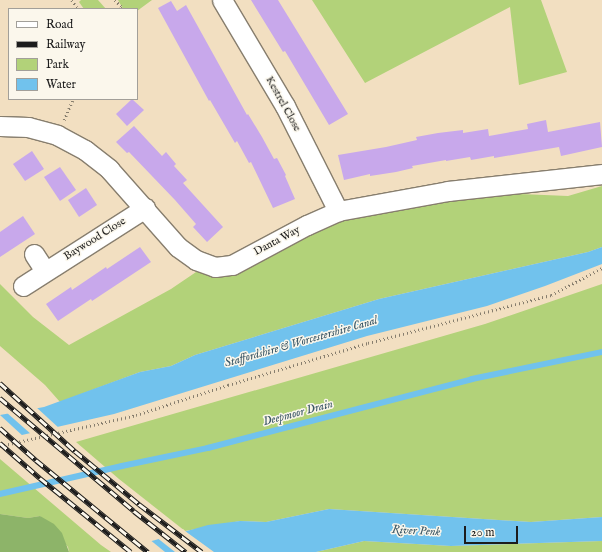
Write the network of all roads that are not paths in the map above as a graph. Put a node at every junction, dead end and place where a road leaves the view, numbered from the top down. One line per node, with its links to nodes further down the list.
1 (222, 0): 5 (street, Kestrel Close)
2 (0, 126): 4 (street, Danta Way)
3 (602, 174): 5 (street, Danta Way)
4 (145, 208): 5 (street, Danta Way); 7 (street, Baywood Close)
5 (338, 211)
6 (34, 254): 7 (street)
7 (45, 271): 8 (street, Baywood Close)
8 (23, 286)

